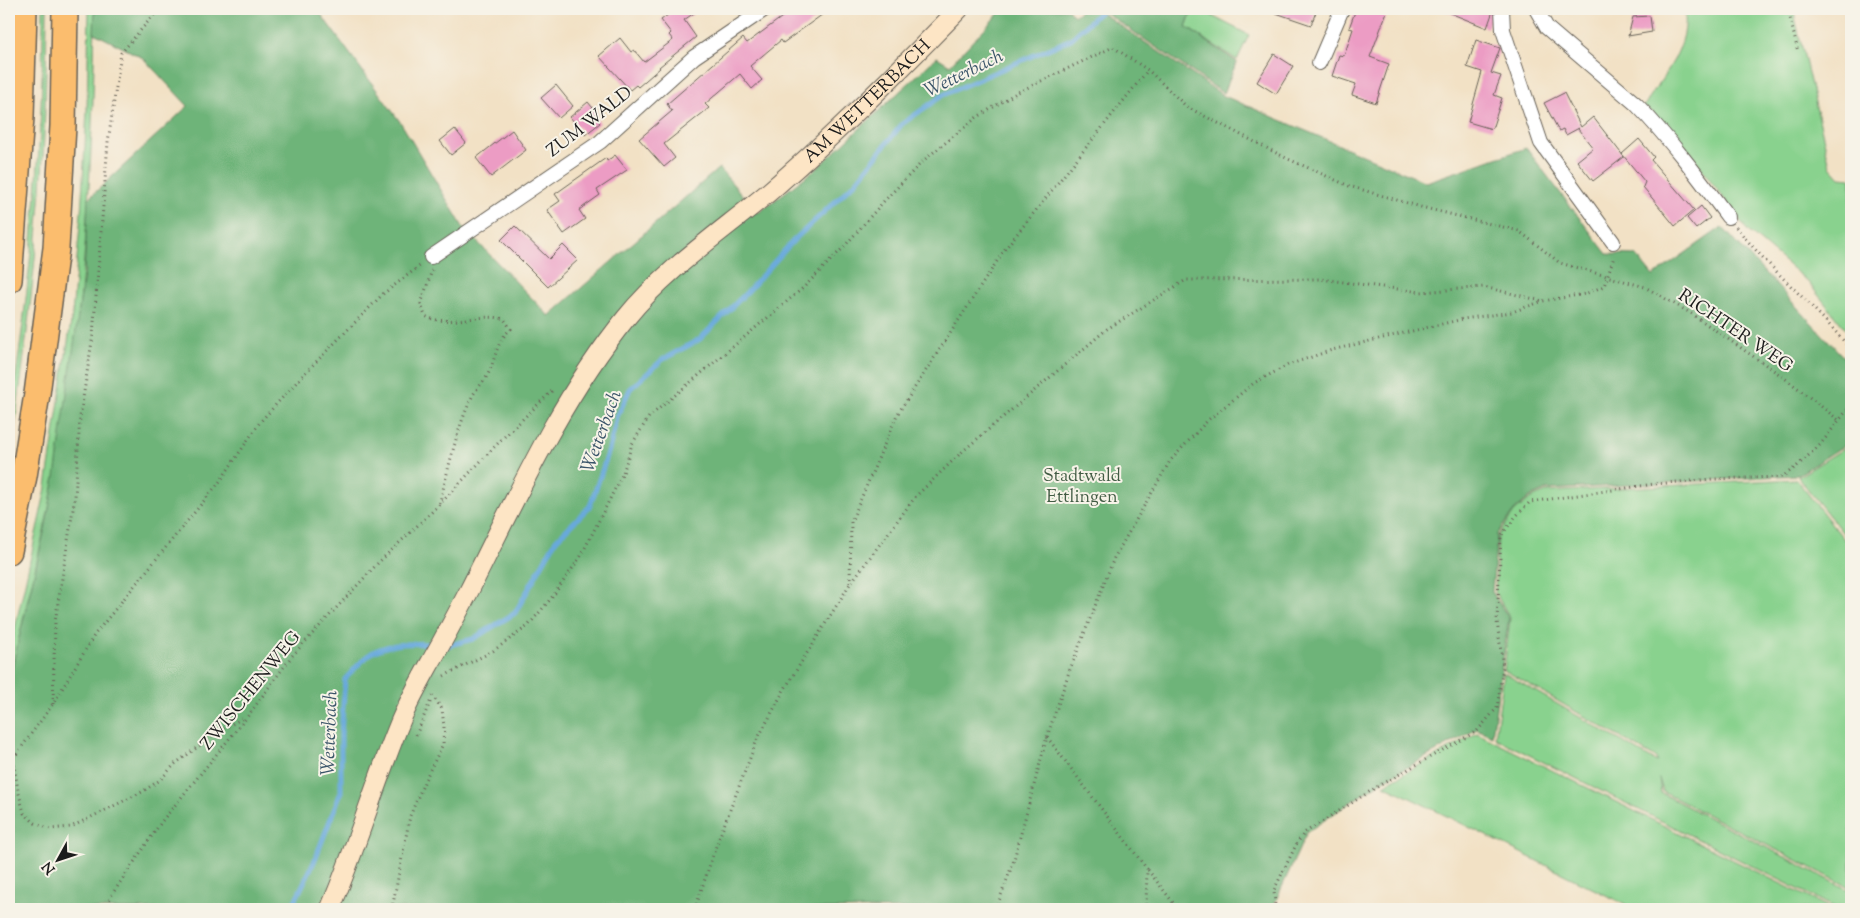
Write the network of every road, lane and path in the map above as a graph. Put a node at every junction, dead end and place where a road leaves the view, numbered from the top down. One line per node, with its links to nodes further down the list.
1 (24, 9): 17 (highway)
2 (65, 9): 24 (highway)
3 (159, 9): 28 (path)
4 (765, 9): 15 (street, ZUM WALD)
5 (959, 9): 20 (main road, AM WETTERBACH)
6 (1342, 9): 11 (street)
7 (1502, 9): 14 (street)
8 (1536, 9): 13 (street)
9 (1788, 9): 10 (path)
10 (1798, 52)
11 (1320, 63)
12 (1148, 70): 16 (path, RICHTER WEG); 25 (path); 26 (path, RICHTER WEG)
13 (1728, 217): 19 (path)
14 (1613, 242): 16 (path)
15 (431, 257): 23 (path); 28 (path)
16 (1608, 277): 18 (path); 22 (path, RICHTER WEG)
17 (9, 280)
18 (1543, 301): 25 (path); 30 (path)
19 (1851, 350)
20 (581, 380): 23 (path, ZWISCHENWEG); 34 (main road, AM WETTERBACH)
21 (1851, 405): 22 (path)
22 (1840, 421): 40 (path)
23 (438, 506): 29 (path, ZWISCHENWEG)
24 (9, 551)
25 (850, 584): 36 (path)
26 (440, 682)
27 (436, 689): 35 (path)
28 (53, 704): 31 (path)
29 (246, 716): 31 (path); 33 (path, ZWISCHENWEG)
30 (1047, 738): 32 (path); 37 (path)
31 (11, 759)
32 (1147, 869): 38 (path); 39 (path)
33 (106, 909)
34 (330, 909)
35 (392, 909)
36 (695, 909)
37 (996, 909)
38 (1146, 909)
39 (1178, 909)
40 (1274, 909)

